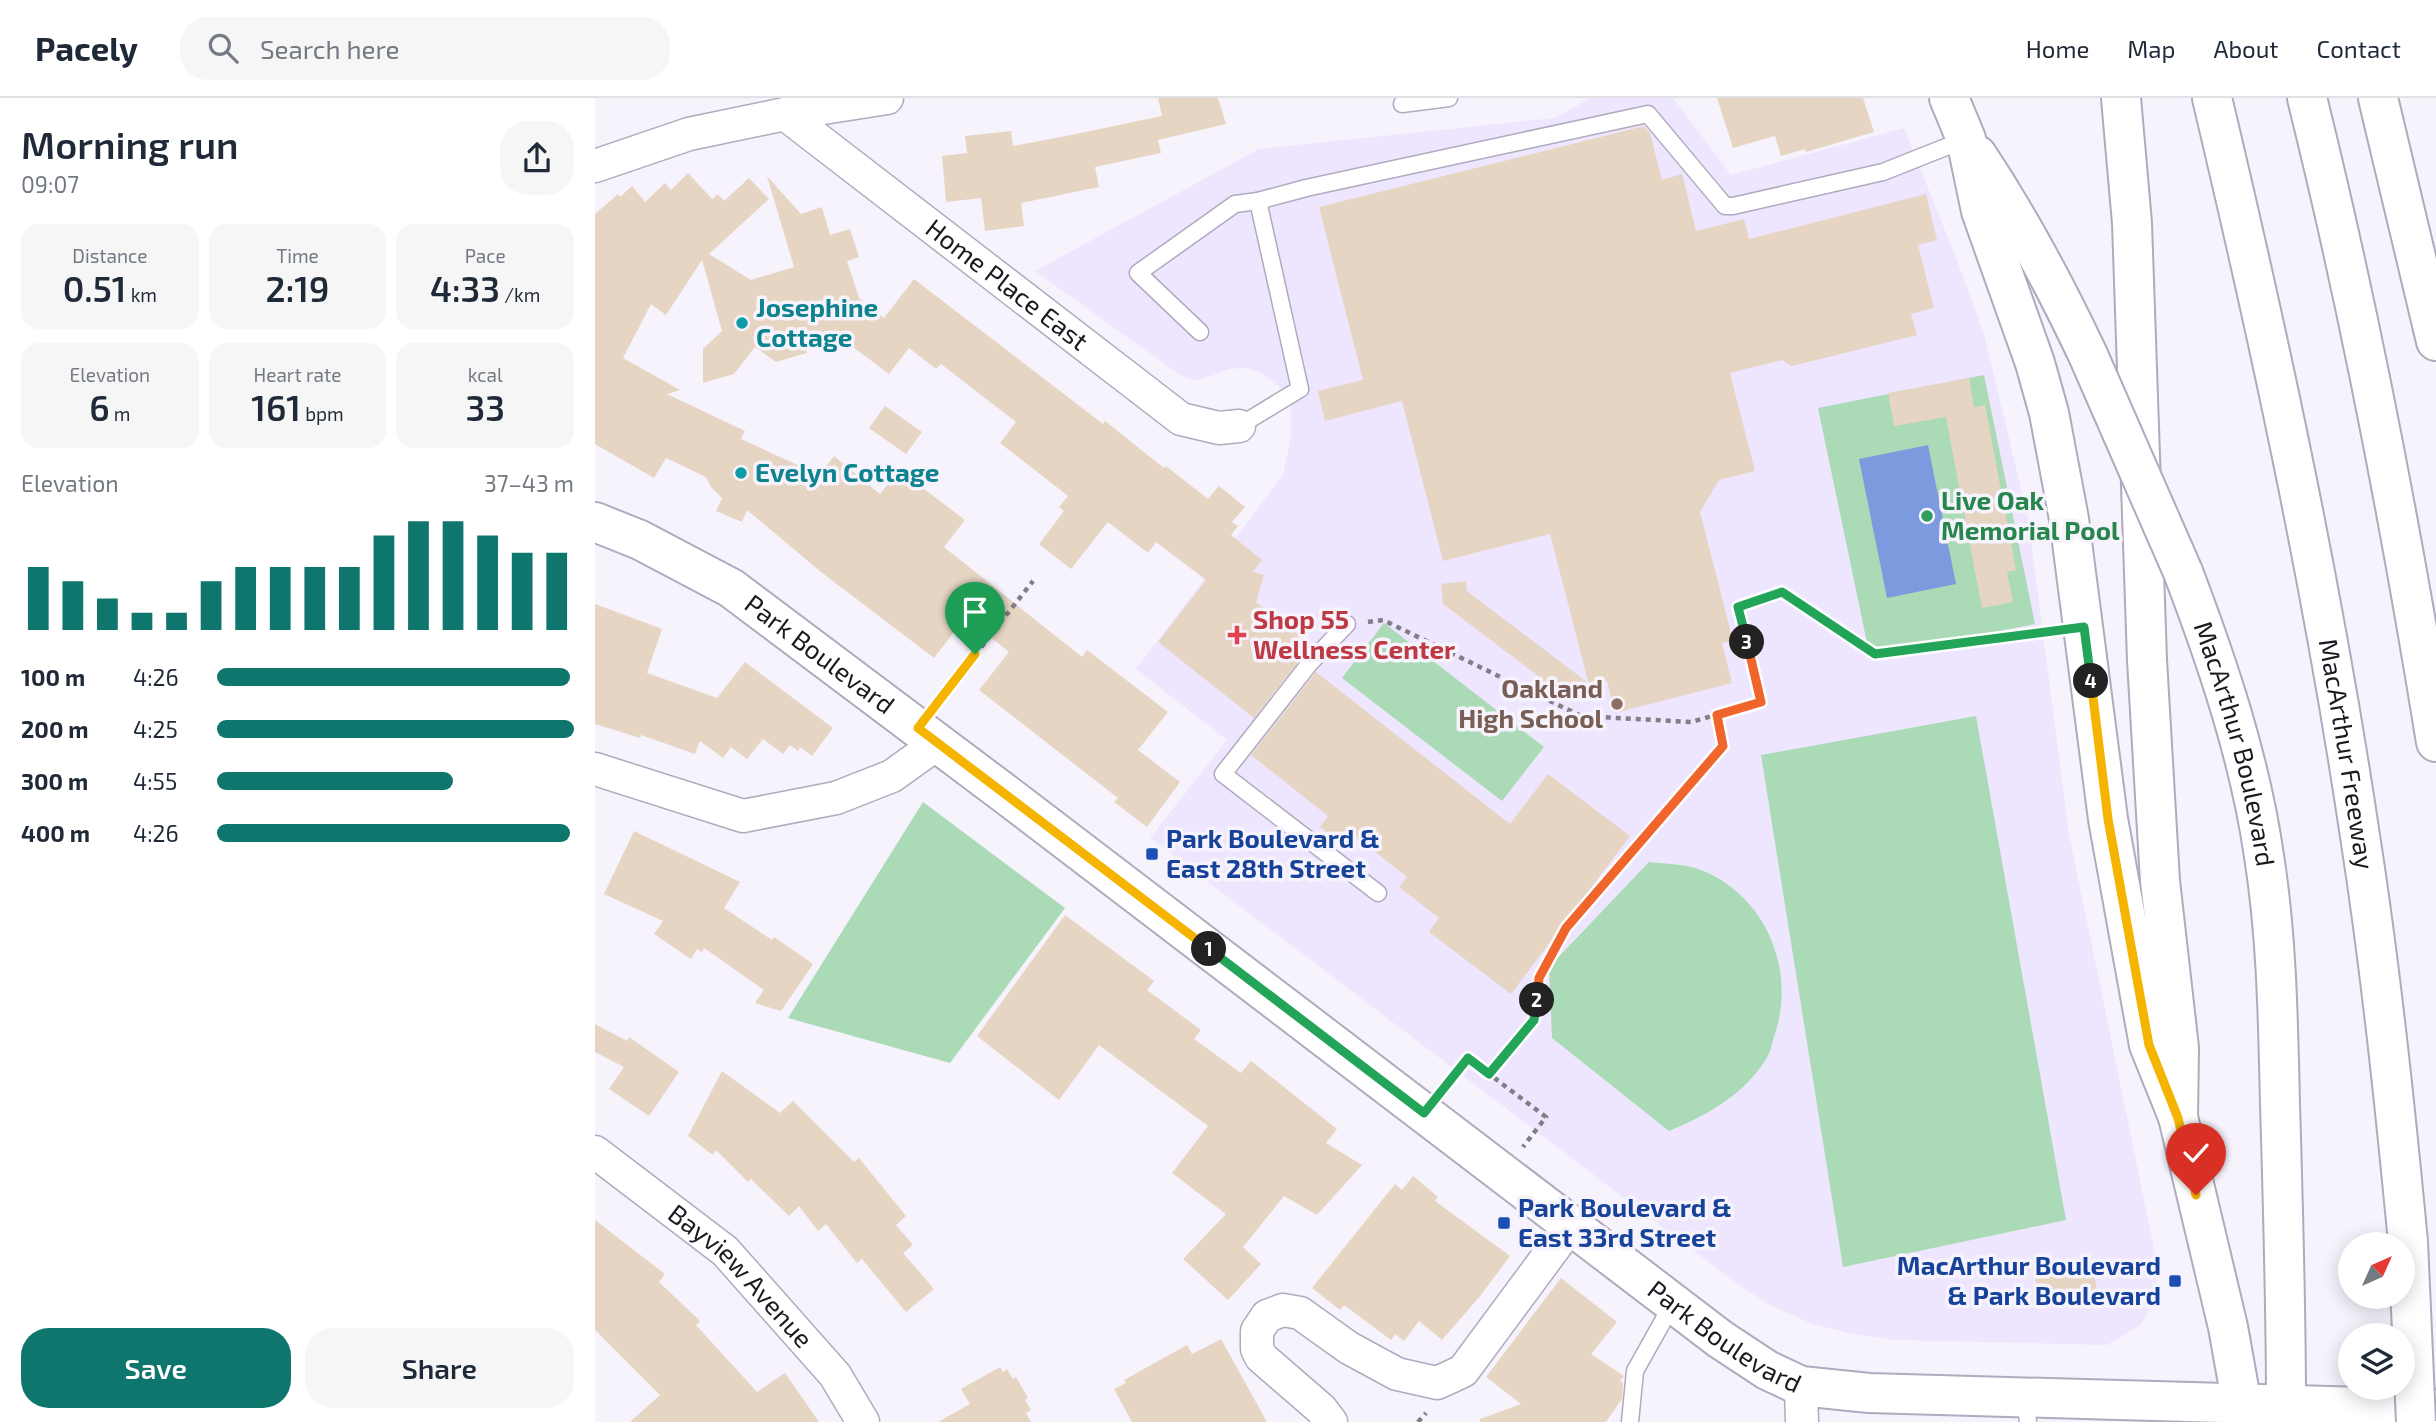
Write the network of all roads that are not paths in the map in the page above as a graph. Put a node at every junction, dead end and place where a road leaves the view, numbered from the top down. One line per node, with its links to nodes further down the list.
1 (887, 98): 9 (street)
2 (1448, 98): 8 (lane)
3 (1949, 98): 10 (main road, MacArthur Boulevard)
4 (2121, 98): 23 (main road)
5 (2212, 98): 35 (main road, MacArthur Freeway, bridge)
6 (2307, 98): 20 (main road)
7 (2380, 98): 13 (main road); 15 (main road)
8 (1402, 103)
9 (785, 114): 11 (street); 16 (street, Home Place East)
10 (1966, 139): 12 (lane); 23 (main road, MacArthur Boulevard); 28 (main road, MacArthur Boulevard, bridge)
11 (595, 166)
12 (1258, 201): 14 (lane); 16 (lane)
13 (2436, 273)
14 (1200, 332)
15 (2436, 341)
16 (1239, 426)
17 (595, 522): 19 (main road, Park Boulevard)
18 (1346, 624): 22 (lane)
19 (928, 735): 21 (street); 25 (main road, Park Boulevard)
20 (2436, 742)
21 (595, 769)
22 (1378, 893)
23 (2178, 1118): 31 (main road, MacArthur Boulevard)
24 (595, 1153): 32 (street, Bayview Avenue)
25 (1571, 1225): 26 (main road, Park Boulevard); 33 (street)
26 (1673, 1303): 27 (main road, Park Boulevard); 34 (lane)
27 (1802, 1404): 29 (main road, Park Boulevard)
28 (2286, 1405): 30 (main road, Park Boulevard); 31 (main road, Park Boulevard)
29 (2026, 1409): 31 (main road, Park Boulevard)
30 (2436, 1409)
31 (2244, 1412)
32 (863, 1422)
33 (1331, 1422)
34 (1630, 1422)
35 (2416, 1422)

